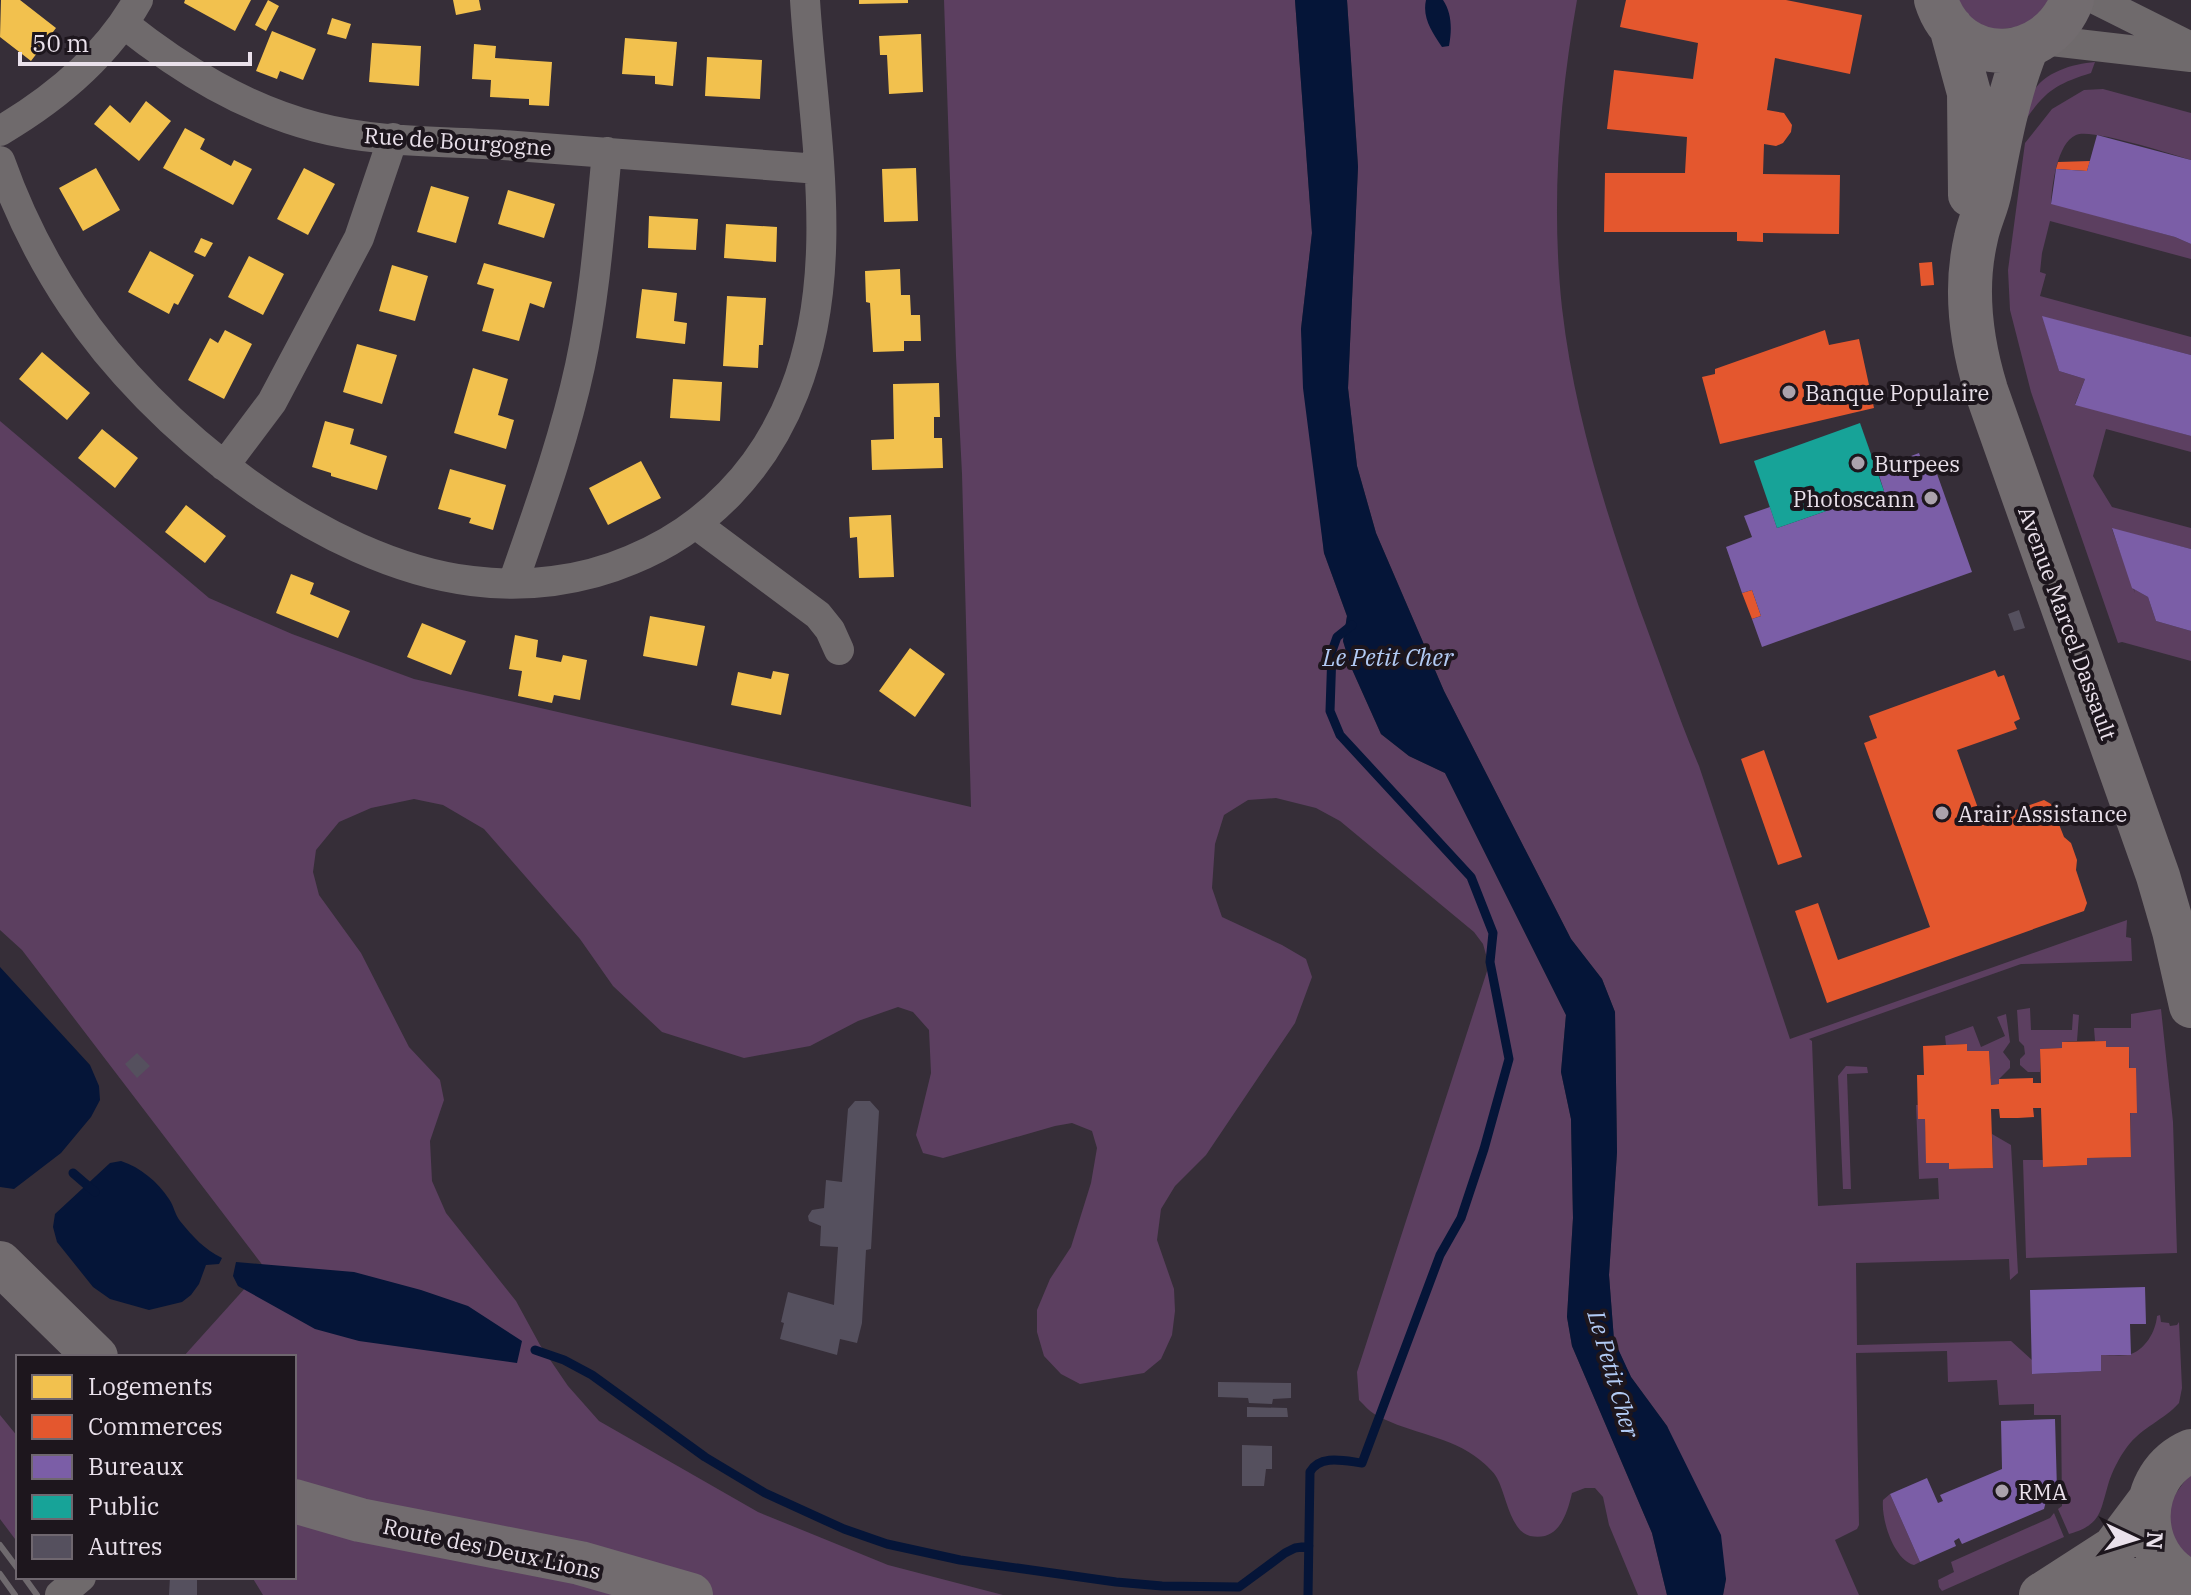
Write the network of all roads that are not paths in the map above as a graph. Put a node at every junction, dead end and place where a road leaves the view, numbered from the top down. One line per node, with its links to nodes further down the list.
1 (805, 0): 13 (street)
2 (2072, 0): 6 (street, Avenue Marcel Dassault)
3 (2097, 0): 7 (street)
4 (131, 12): 9 (street); 10 (street, Rue de Bourgogne)
5 (1943, 14): 6 (street); 14 (street, Avenue Marcel Dassault)
6 (2035, 44): 8 (street); 14 (street, Avenue Marcel Dassault)
7 (2191, 47)
8 (2191, 57)
9 (0, 131)
10 (393, 138): 11 (street, Rue de Bourgogne); 15 (street)
11 (607, 152): 13 (street, Rue de Bourgogne); 17 (street)
12 (0, 161): 15 (street)
13 (819, 169): 16 (street)
14 (1976, 237): 19 (street, Avenue Marcel Dassault)
15 (224, 466): 17 (street)
16 (697, 525): 17 (street); 18 (street)
17 (513, 583)
18 (839, 650)
19 (2191, 1006)
20 (0, 1263): 21 (street)
21 (94, 1355)
22 (2189, 1447): 23 (street)
23 (2150, 1500): 26 (street); 29 (street)
24 (296, 1502): 28 (street, Route des Deux Lions)
25 (79, 1579): 27 (street)
26 (2187, 1583): 30 (street)
27 (60, 1595)
28 (691, 1595)
29 (2041, 1595)
30 (2061, 1595)

